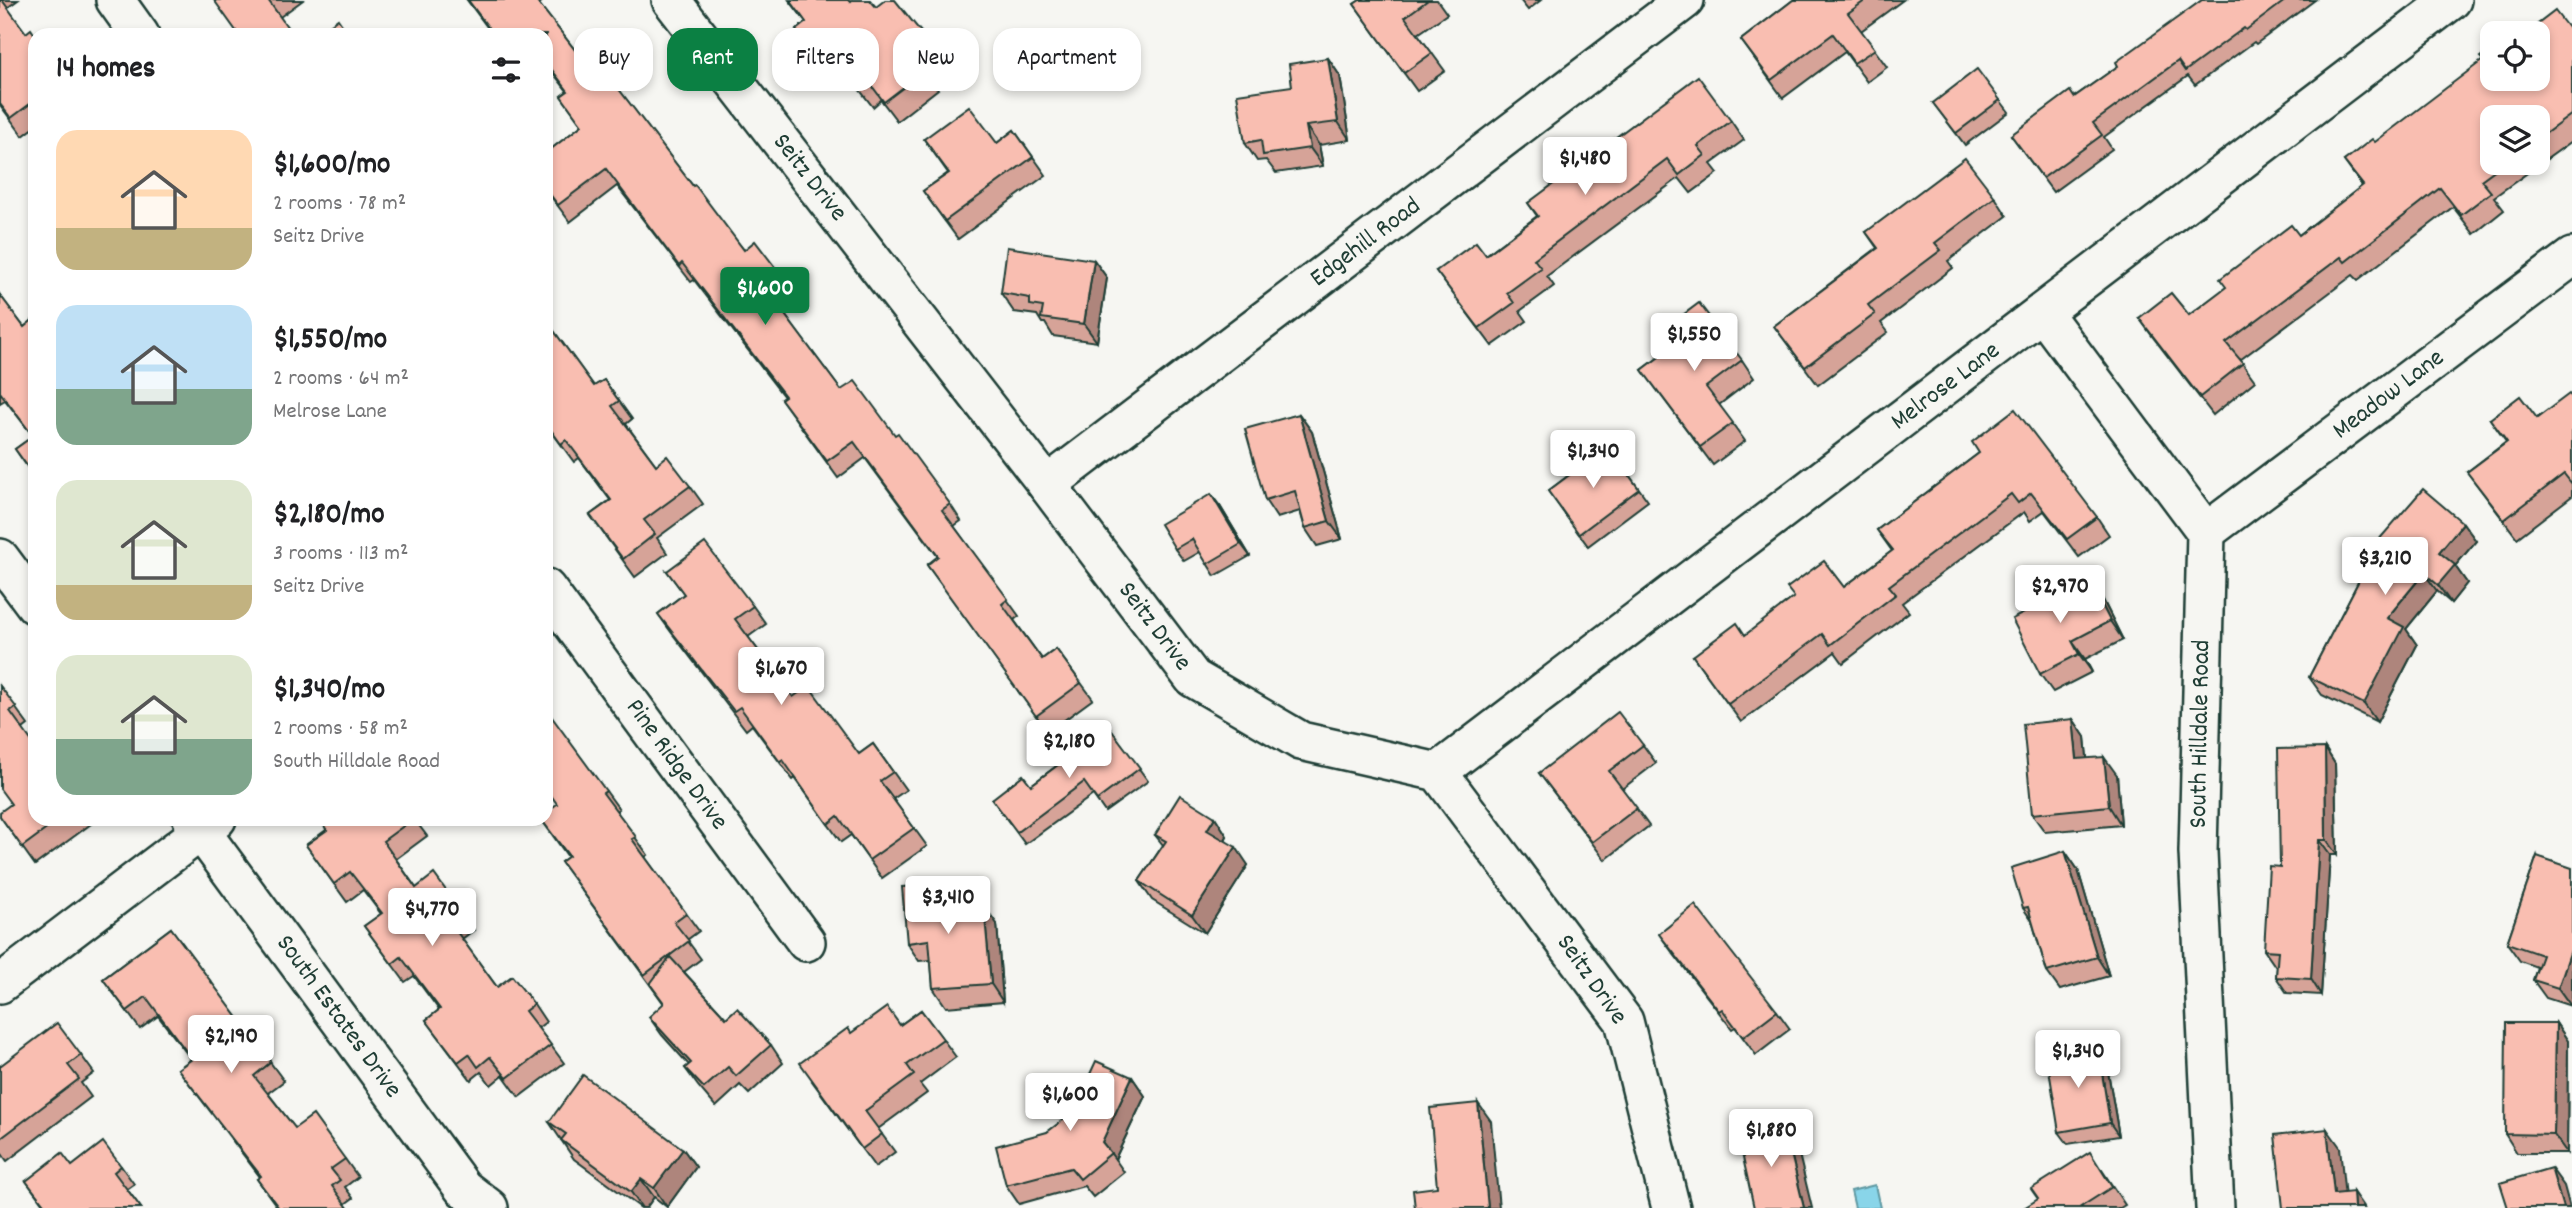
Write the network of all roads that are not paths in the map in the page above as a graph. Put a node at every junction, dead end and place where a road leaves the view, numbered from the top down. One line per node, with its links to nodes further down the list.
1 (115, 0): 5 (street)
2 (671, 0): 8 (street, Seitz Drive)
3 (1685, 0): 8 (street, Edgehill Road)
4 (2452, 0): 7 (street, Melrose Lane)
5 (135, 28)
6 (2572, 257): 9 (street, Meadow Lane)
7 (2043, 313): 9 (street); 13 (street, Melrose Lane)
8 (1047, 485): 13 (street, Seitz Drive)
9 (2206, 532): 20 (street, South Hilldale Road)
10 (0, 558): 11 (street)
11 (28, 596)
12 (553, 598): 16 (street, Pine Ridge Drive)
13 (1438, 772): 19 (street, Seitz Drive)
14 (200, 826): 17 (street)
15 (206, 826): 18 (street, South Estates Drive)
16 (806, 942)
17 (0, 984)
18 (489, 1208)
19 (1671, 1208)
20 (2215, 1208)

